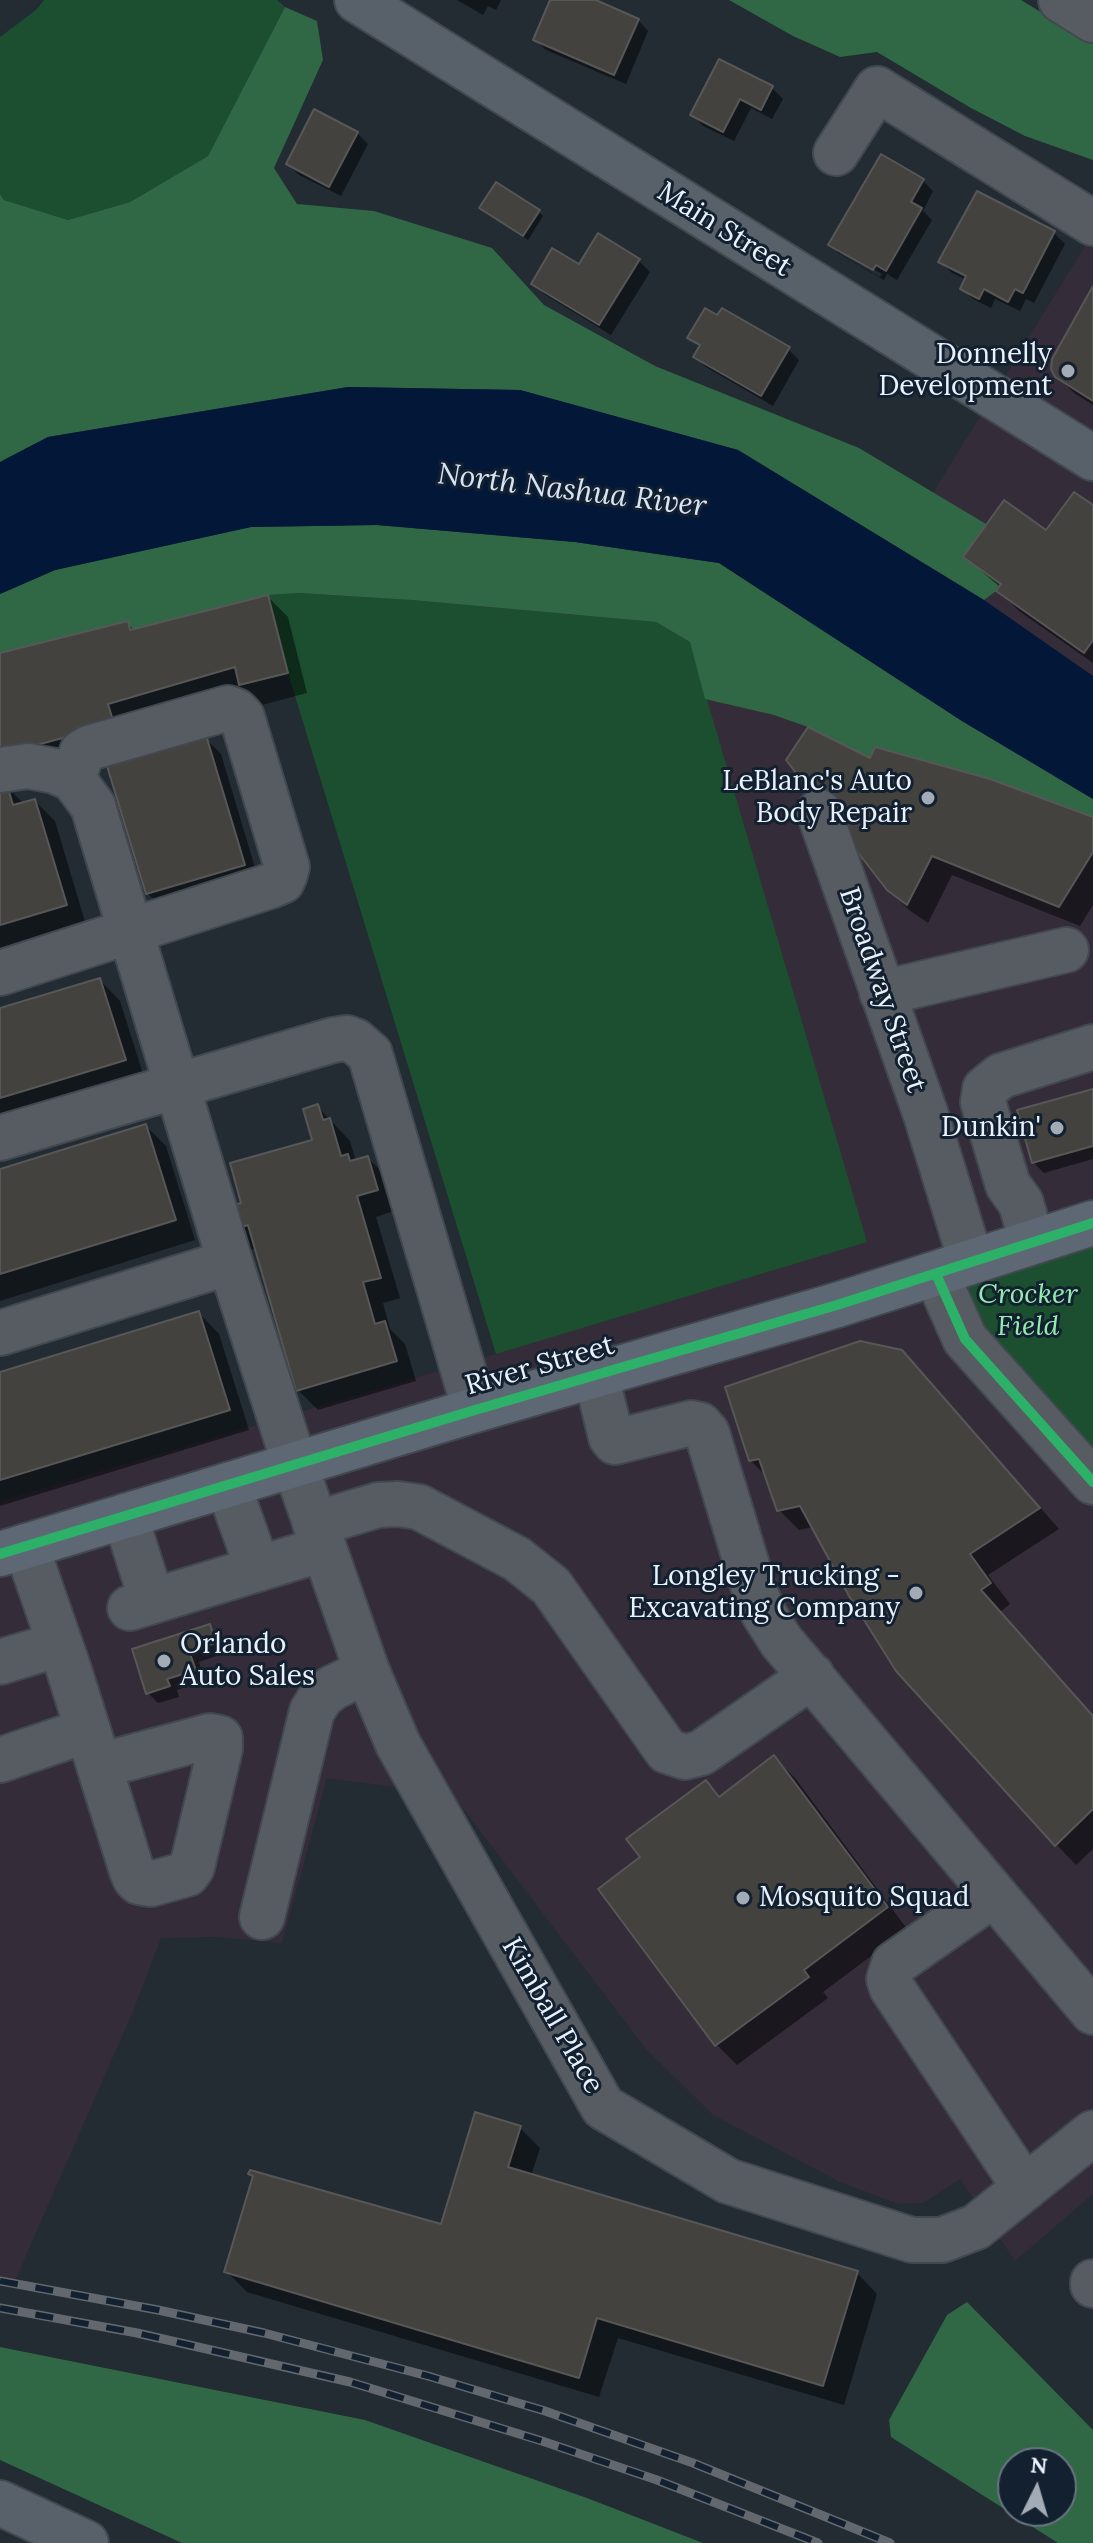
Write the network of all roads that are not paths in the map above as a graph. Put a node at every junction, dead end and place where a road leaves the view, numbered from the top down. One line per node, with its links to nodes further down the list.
1 (357, 0): 6 (main road, Main Street)
2 (1061, 0): 3 (street)
3 (1093, 20)
4 (836, 153): 5 (street)
5 (1093, 223)
6 (1093, 458)
7 (0, 770): 8 (street)
8 (73, 779): 10 (street, Kimball Place); 10 (street)
9 (819, 812): 13 (street, Broadway Street)
10 (131, 932): 12 (street); 16 (street, Kimball Place)
11 (1066, 950): 13 (street)
12 (0, 973)
13 (882, 993): 18 (street, Broadway Street)
14 (1093, 1047): 17 (street)
15 (1093, 1070): 20 (street)
16 (176, 1084): 19 (street); 22 (street, Kimball Place); 26 (street)
17 (983, 1102): 18 (street); 20 (street)
18 (928, 1119): 23 (street, Broadway Street)
19 (0, 1138)
20 (1027, 1223): 21 (highway, River Street); 23 (highway, River Street)
21 (1093, 1223)
22 (230, 1262): 24 (street); 27 (street, Kimball Place)
23 (953, 1268): 25 (highway, River Street); 28 (street, Broadway Street)
24 (0, 1333)
25 (596, 1375): 26 (highway, River Street); 37 (street)
26 (475, 1410): 27 (highway, River Street)
27 (295, 1465): 29 (highway, River Street); 31 (street, Kimball Place)
28 (1093, 1482)
29 (228, 1485): 30 (highway, River Street); 33 (street)
30 (125, 1516): 32 (highway, River Street); 33 (street)
31 (319, 1536): 33 (street); 36 (street, Kimball Place); 37 (street)
32 (13, 1550): 34 (street)
33 (258, 1569)
34 (60, 1644): 35 (street); 38 (street)
35 (0, 1662)
36 (367, 1671): 40 (street); 43 (street, Kimball Place)
37 (812, 1676): 39 (street)
38 (0, 1760)
39 (994, 1894): 41 (street); 43 (street)
40 (262, 1917)
41 (1093, 2012)
42 (1093, 2133): 43 (street, Kimball Place)
43 (1025, 2188)
44 (0, 2503): 45 (main road)
45 (86, 2543)

